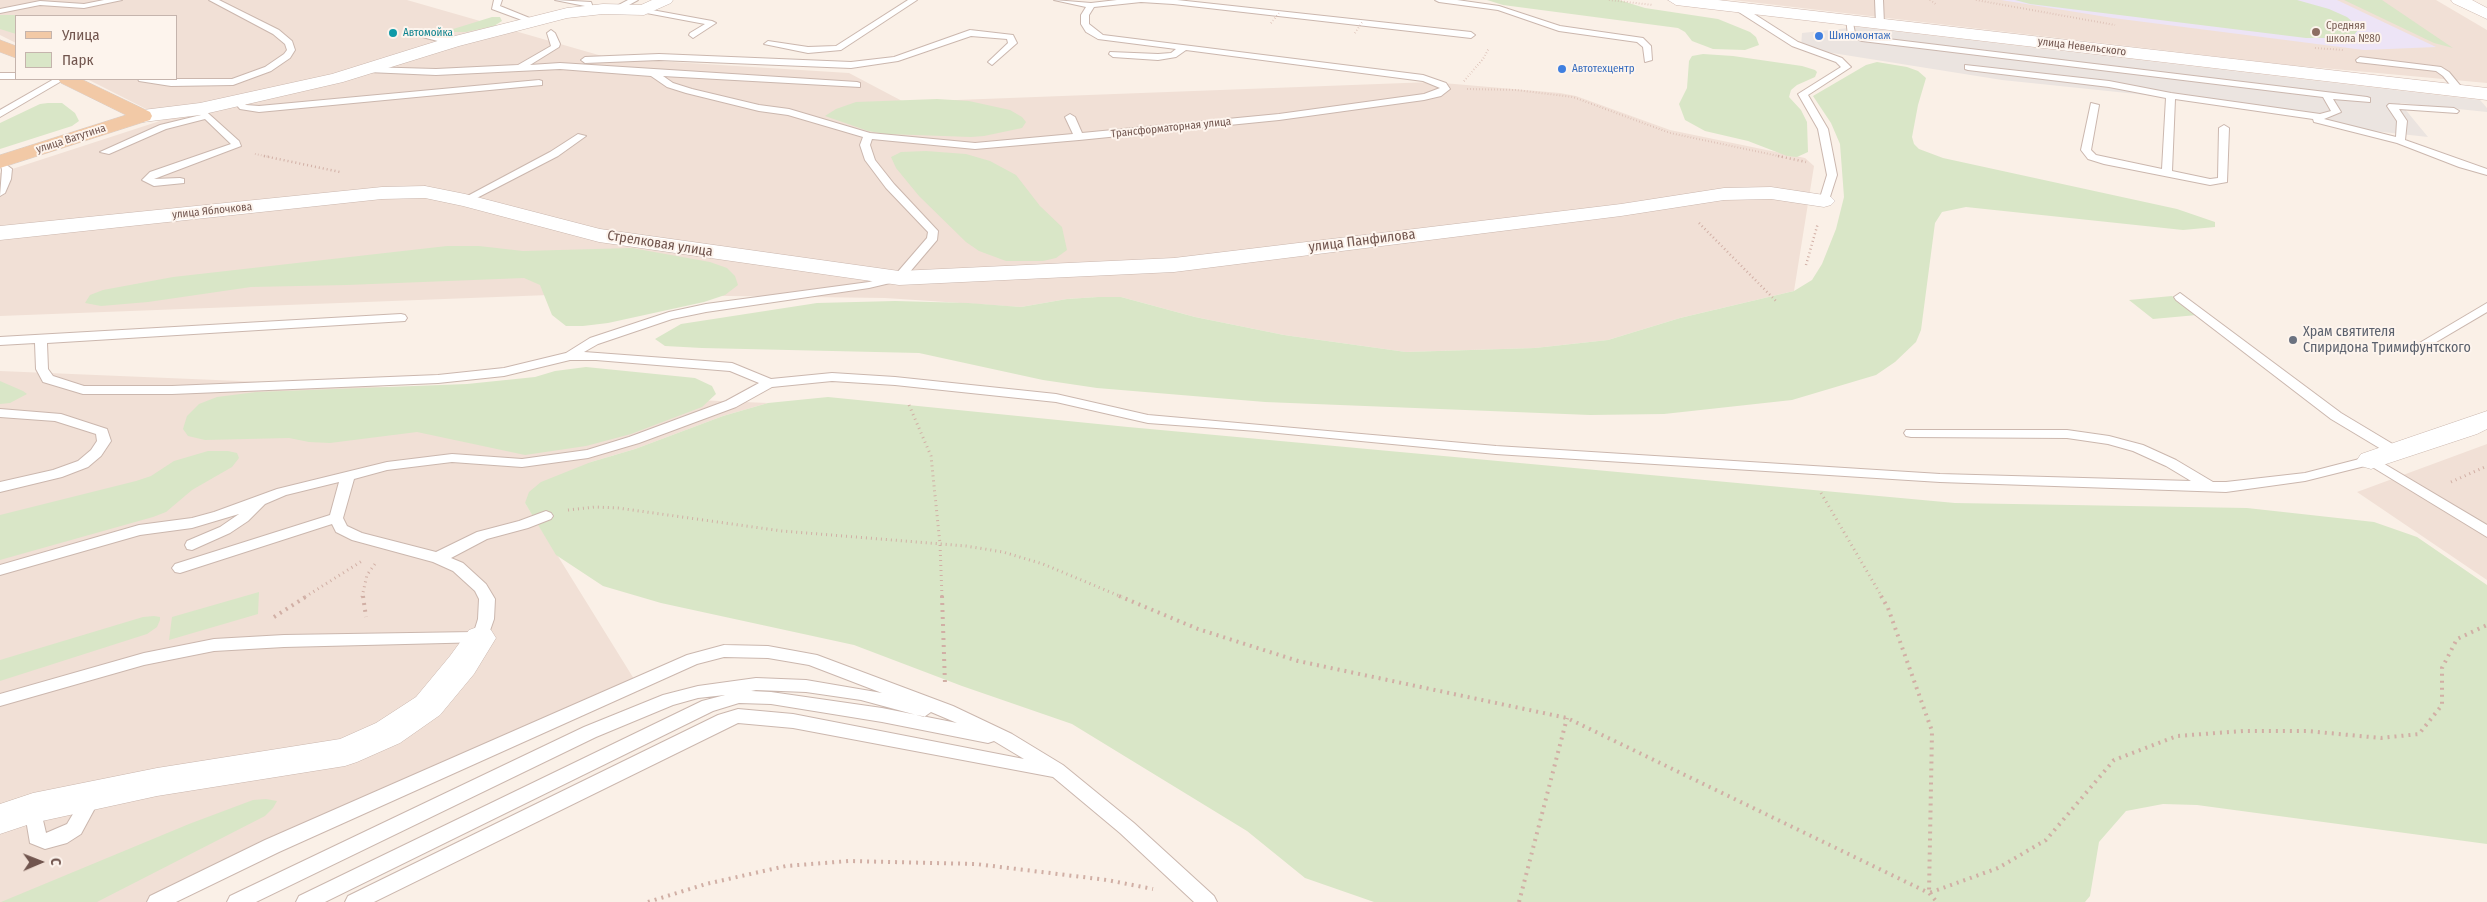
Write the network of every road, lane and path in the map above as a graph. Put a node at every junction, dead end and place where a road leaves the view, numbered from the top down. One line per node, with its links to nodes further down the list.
1 (118, 0): 19 (lane)
2 (213, 0): 55 (lane)
3 (508, 0): 14 (lane)
4 (559, 0): 18 (lane)
5 (665, 0): 15 (street)
6 (913, 0): 35 (lane)
7 (1058, 0): 16 (lane)
8 (1439, 0): 42 (lane)
9 (1676, 0): 17 (street, улица Невельского)
10 (1878, 0): 26 (lane)
11 (1976, 0): 27 (path)
12 (2459, 0): 21 (street)
13 (1125, 1): 16 (lane); 20 (lane); 33 (lane)
14 (492, 2): 23 (lane)
15 (639, 5): 18 (street); 31 (lane)
16 (1091, 5): 37 (lane)
17 (1737, 7): 22 (street, улица Невельского); 38 (lane)
18 (590, 10): 23 (street)
19 (0, 11)
20 (1280, 12): 24 (lane); 25 (path, bridge)
21 (2487, 14)
22 (1849, 20): 26 (street, улица Невельского); 49 (lane)
23 (533, 21): 34 (street)
24 (1363, 22): 30 (path, bridge); 32 (lane)
25 (1271, 23)
26 (1880, 24): 60 (street, улица Невельского)
27 (2122, 26)
28 (414, 32): 34 (lane)
29 (551, 33): 47 (lane)
30 (1355, 33)
31 (693, 35)
32 (1471, 35): 59 (path)
33 (1448, 41)
34 (453, 42): 48 (street)
35 (768, 44)
36 (0, 45): 40 (main road)
37 (1185, 47): 41 (lane); 59 (lane)
38 (1808, 50): 39 (lane); 81 (lane)
39 (1833, 51)
40 (15, 52)
41 (1113, 54)
42 (1648, 60)
43 (2360, 60): 60 (lane)
44 (992, 62): 45 (lane)
45 (560, 66): 47 (lane); 50 (lane)
46 (1968, 67): 57 (lane)
47 (516, 68): 48 (lane)
48 (368, 69): 65 (street)
49 (2105, 69): 57 (lane); 63 (lane)
50 (653, 73): 58 (lane); 75 (lane, Трансформаторная улица)
51 (0, 76): 52 (lane)
52 (15, 76)
53 (65, 80): 69 (lane)
54 (69, 80): 71 (main road)
55 (149, 80)
56 (539, 83): 65 (lane)
57 (2109, 84): 62 (lane)
58 (857, 85)
59 (1445, 89): 76 (lane, Трансформаторная улица); 81 (path)
60 (2459, 90): 61 (street, улица Невельского)
61 (2487, 94)
62 (2171, 96): 70 (lane); 84 (lane)
63 (2327, 96): 64 (lane); 70 (lane)
64 (2367, 100)
65 (238, 101): 68 (street)
66 (2094, 104): 84 (lane)
67 (2454, 111): 77 (lane)
68 (204, 112): 71 (street); 78 (lane); 79 (lane)
69 (0, 114)
70 (2295, 114): 77 (lane)
71 (142, 116): 80 (main road, улица Ватутина)
72 (1070, 116): 76 (lane)
73 (2224, 128): 84 (lane)
74 (581, 136): 88 (lane)
75 (869, 136): 76 (lane, Трансформаторная улица); 93 (lane)
76 (1079, 137)
77 (2400, 141): 82 (lane)
78 (233, 149): 83 (path); 85 (lane)
79 (105, 152)
80 (0, 163): 87 (lane)
81 (1831, 168): 89 (lane)
82 (2487, 172)
83 (343, 173)
84 (2167, 174)
85 (180, 181)
86 (425, 192): 88 (street, Стрелковая улица); 91 (street, улица Яблочкова)
87 (0, 193)
88 (465, 200): 93 (street, Стрелковая улица)
89 (1824, 201): 90 (street, улица Панфилова); 92 (path)
90 (1672, 202): 93 (street, улица Панфилова); 95 (path)
91 (0, 233)
92 (1806, 265)
93 (899, 278): 101 (lane)
94 (2180, 297): 107 (lane)
95 (1776, 301)
96 (2487, 307): 100 (lane)
97 (401, 318): 99 (lane)
98 (0, 340): 99 (lane)
99 (41, 340): 101 (lane)
100 (2417, 348)
101 (570, 356): 103 (lane)
102 (895, 381): 103 (lane); 109 (lane); 118 (path)
103 (769, 383): 110 (lane)
104 (0, 413): 112 (lane)
105 (2487, 419): 107 (street)
106 (1912, 433): 111 (lane)
107 (2384, 456): 111 (lane); 113 (lane)
108 (2487, 466): 113 (path)
109 (1807, 469): 111 (lane); 134 (path)
110 (348, 474): 114 (lane); 116 (lane)
111 (2209, 486)
112 (0, 487)
113 (2426, 494): 117 (lane)
114 (264, 499): 119 (lane); 123 (lane)
115 (546, 516): 118 (path); 121 (lane)
116 (336, 518): 120 (lane); 122 (lane)
117 (2487, 532)
118 (940, 544): 129 (path); 130 (path)
119 (192, 545)
120 (388, 545): 121 (lane); 126 (path); 127 (path)
121 (438, 558): 125 (lane)
122 (180, 568)
123 (0, 570)
124 (2487, 625): 134 (path)
125 (480, 638): 126 (lane); 133 (street)
126 (371, 640): 127 (lane)
127 (234, 643): 128 (lane)
128 (0, 700)
129 (947, 712): 131 (lane); 136 (lane); 137 (lane)
130 (1567, 718): 134 (path); 141 (path)
131 (1006, 739): 132 (lane); 138 (lane)
132 (1057, 770): 135 (lane); 139 (lane)
133 (0, 819)
134 (1929, 893): 142 (path)
135 (1206, 901): 140 (path)
136 (157, 902)
137 (237, 902)
138 (306, 902)
139 (355, 902)
140 (648, 902)
141 (1519, 902)
142 (1937, 902)

